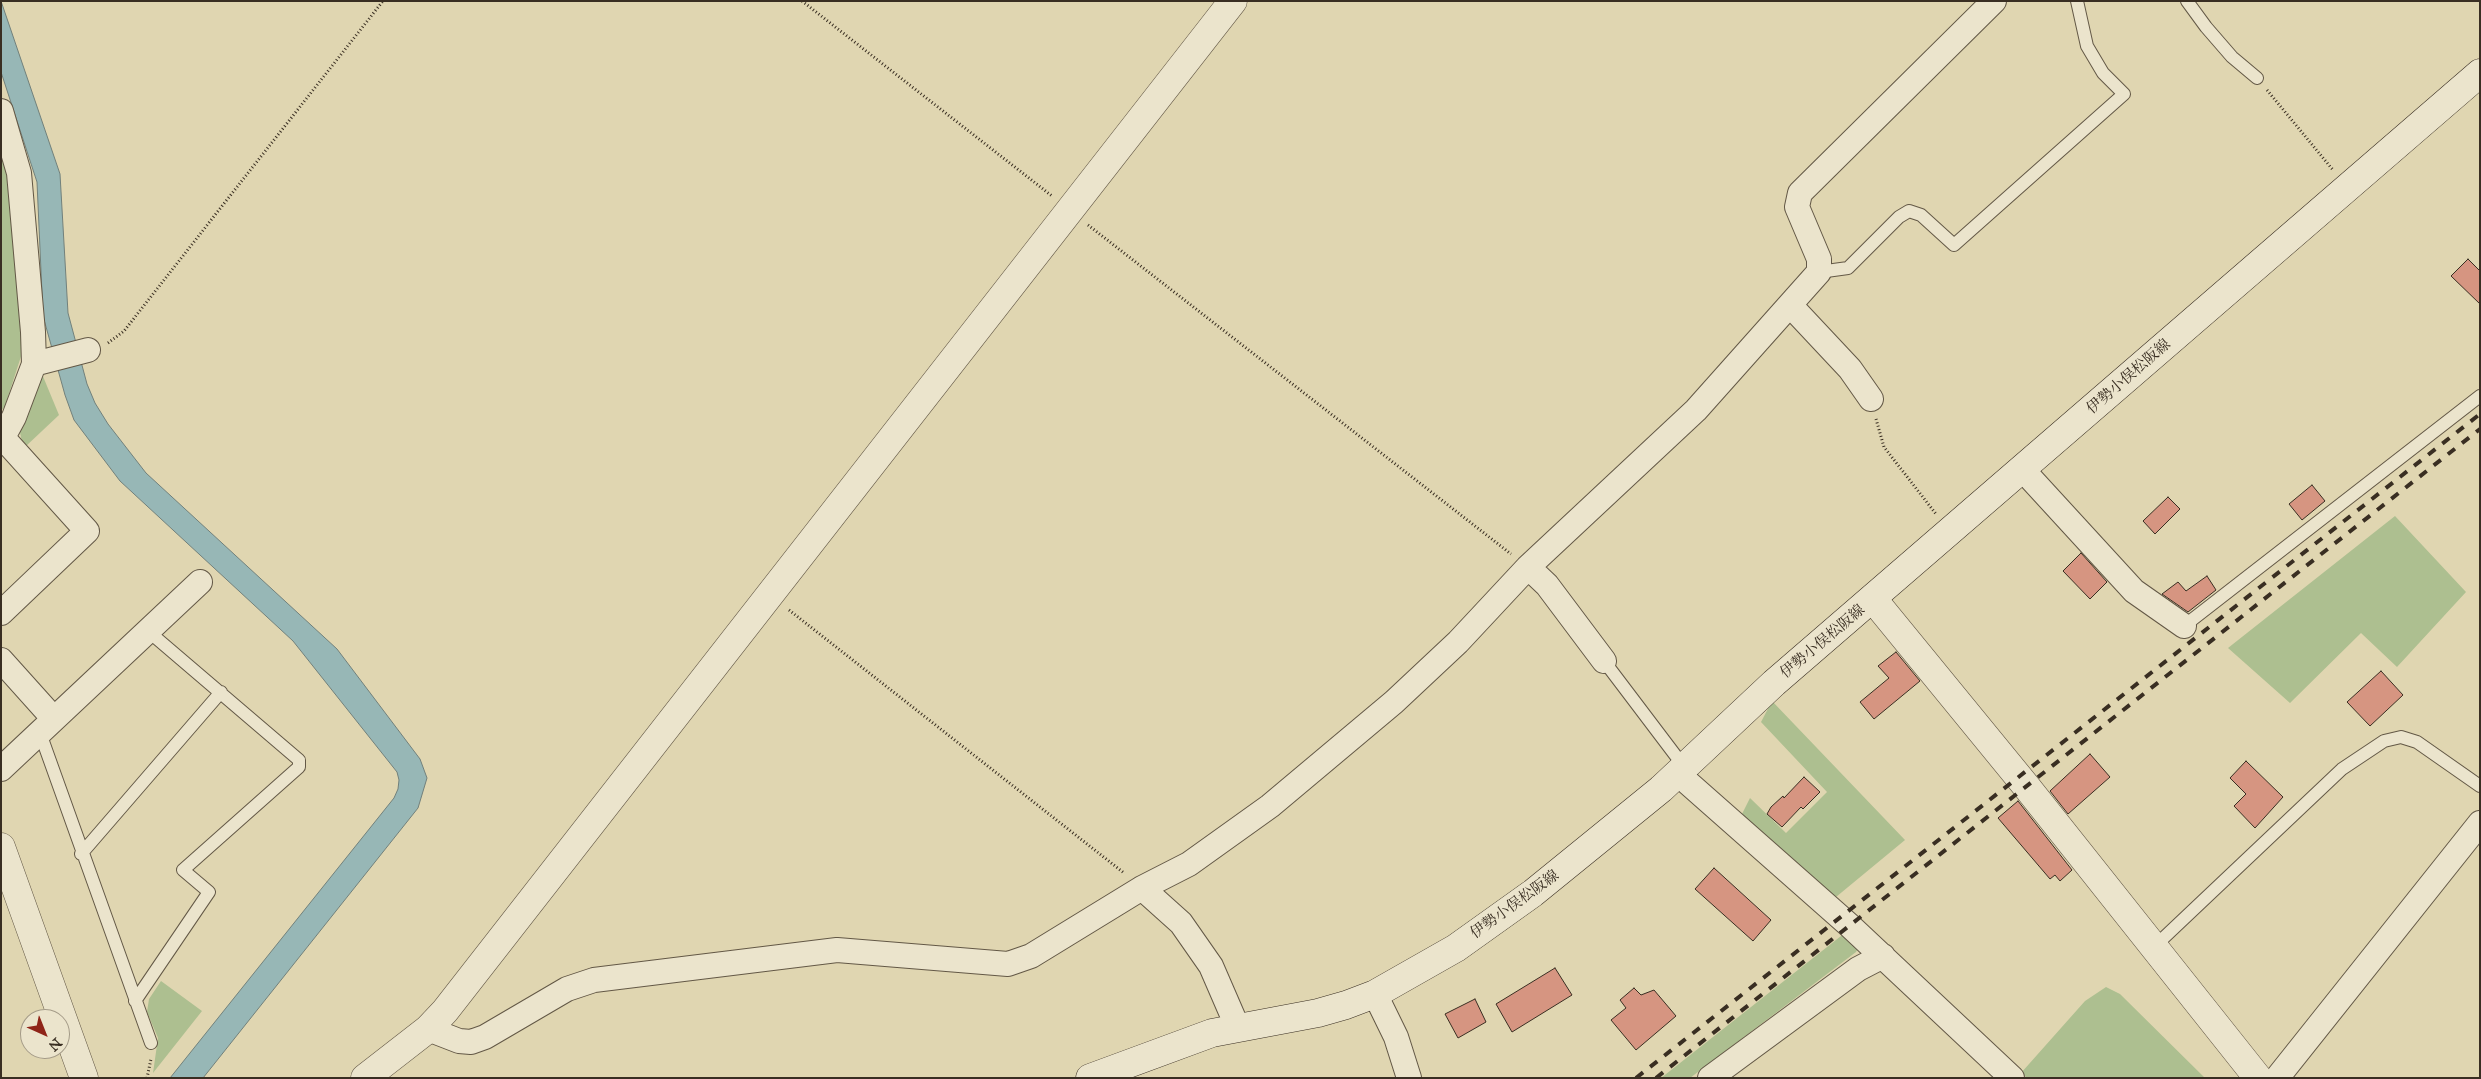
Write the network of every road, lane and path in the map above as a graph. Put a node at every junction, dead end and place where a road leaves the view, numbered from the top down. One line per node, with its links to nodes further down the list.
1 (384, 1): 14 (path)
2 (802, 1): 11 (path)
3 (1233, 1): 11 (street)
4 (1994, 1): 12 (street)
5 (2077, 1): 12 (lane)
6 (2187, 1): 8 (lane)
7 (2480, 73): 10 (street, 伊勢小俣松阪線)
8 (2257, 78): 10 (path)
9 (1, 111): 15 (street)
10 (2347, 188): 19 (street, 伊勢小俣松阪線)
11 (1070, 210): 21 (path); 23 (street)
12 (1819, 272): 13 (street)
13 (1790, 305): 17 (street); 21 (street)
14 (88, 350): 15 (street)
15 (41, 362): 18 (street)
16 (2480, 396): 26 (lane)
17 (1871, 399): 20 (path)
18 (2, 440): 25 (street)
19 (2023, 470): 20 (street, 伊勢小俣松阪線); 26 (street)
20 (1950, 532): 24 (street, 伊勢小俣松阪線)
21 (1528, 567): 29 (street); 38 (street)
22 (200, 582): 27 (street)
23 (770, 595): 38 (path); 44 (street)
24 (1873, 599): 33 (street, 伊勢小俣松阪線); 39 (street)
25 (1, 613)
26 (2184, 626)
27 (148, 631): 30 (lane); 31 (street)
28 (1, 660): 31 (street)
29 (1604, 662): 33 (lane)
30 (221, 692): 37 (lane); 42 (lane)
31 (47, 726): 32 (street); 37 (lane)
32 (1, 769)
33 (1681, 771): 40 (street); 41 (street, 伊勢小俣松阪線)
34 (2480, 786): 39 (lane)
35 (2480, 823): 53 (street)
36 (1, 847): 46 (street)
37 (81, 854): 42 (lane)
38 (1142, 888): 43 (street); 44 (street)
39 (2155, 946): 52 (street)
40 (1883, 956): 50 (street); 51 (street)
41 (1374, 994): 43 (street, 伊勢小俣松阪線); 49 (street)
42 (136, 1001): 45 (lane)
43 (1237, 1026): 48 (street, 伊勢小俣松阪線)
44 (428, 1029): 47 (street)
45 (151, 1044)
46 (84, 1078)
47 (365, 1078)
48 (1090, 1078)
49 (1409, 1078)
50 (1710, 1078)
51 (2012, 1078)
52 (2258, 1078)
53 (2277, 1078)

